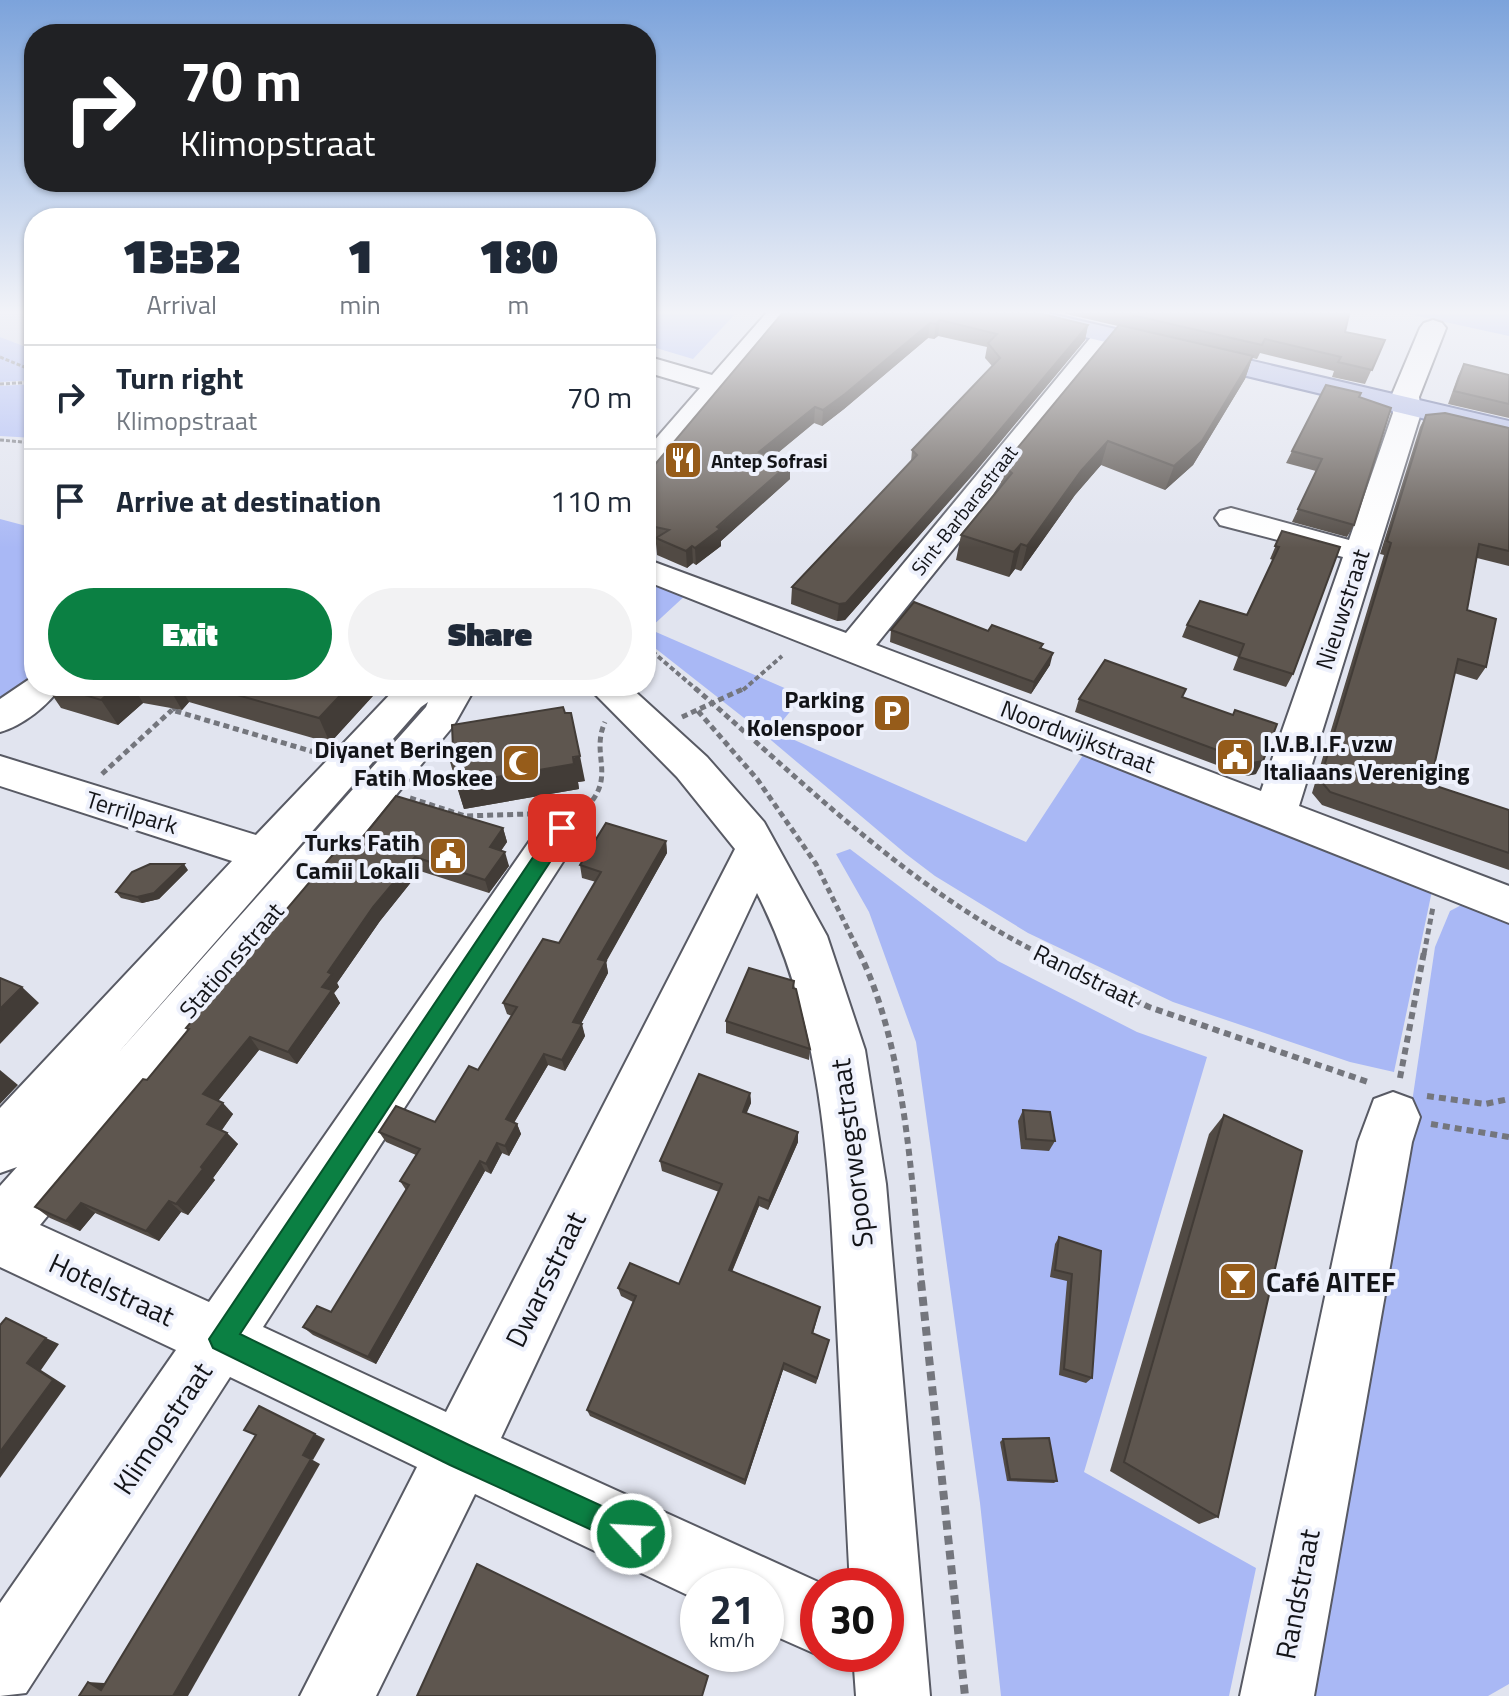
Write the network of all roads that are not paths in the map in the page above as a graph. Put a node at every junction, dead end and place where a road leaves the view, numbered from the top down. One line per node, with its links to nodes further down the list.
1 (699, 389): 7 (street)
2 (702, 389): 9 (street)
3 (1051, 389): 13 (street, Sint-Barbarastraat)
4 (1342, 389): 6 (main road)
5 (1408, 389): 6 (street, Nieuwstraat)
6 (1407, 406): 8 (main road); 11 (street, Nieuwstraat)
7 (656, 425)
8 (1509, 430)
9 (656, 455)
10 (1231, 518): 11 (street)
11 (1360, 554): 21 (street, Nieuwstraat)
12 (656, 573): 13 (street, Noordwijkstraat)
13 (853, 649): 21 (street, Noordwijkstraat)
14 (29, 696): 18 (street)
15 (410, 696): 20 (street, Stationsstraat)
16 (451, 696): 20 (street, Stationsstraat)
17 (616, 696): 33 (street, Spoorwegstraat)
18 (0, 719)
19 (0, 771): 23 (street, Terrilpark)
20 (363, 775): 23 (street, Stationsstraat); 28 (street, Stationsstraat)
21 (1275, 813): 25 (street, Noordwijkstraat)
22 (558, 818): 30 (street, Klimopstraat)
23 (264, 854): 27 (street, Stationsstraat)
24 (750, 861): 31 (street, Dwarsstraat)
25 (1509, 905)
26 (1397, 1097): 36 (street, Randstraat)
27 (0, 1147)
28 (0, 1229)
29 (0, 1237): 30 (street, Hotelstraat)
30 (222, 1339): 31 (street, Hotelstraat); 34 (street, Klimopstraat)
31 (459, 1455): 32 (street, Hotelstraat); 35 (street, Dwarsstraat)
32 (707, 1568)
33 (883, 1568)
34 (0, 1667)
35 (337, 1696)
36 (1277, 1696)

